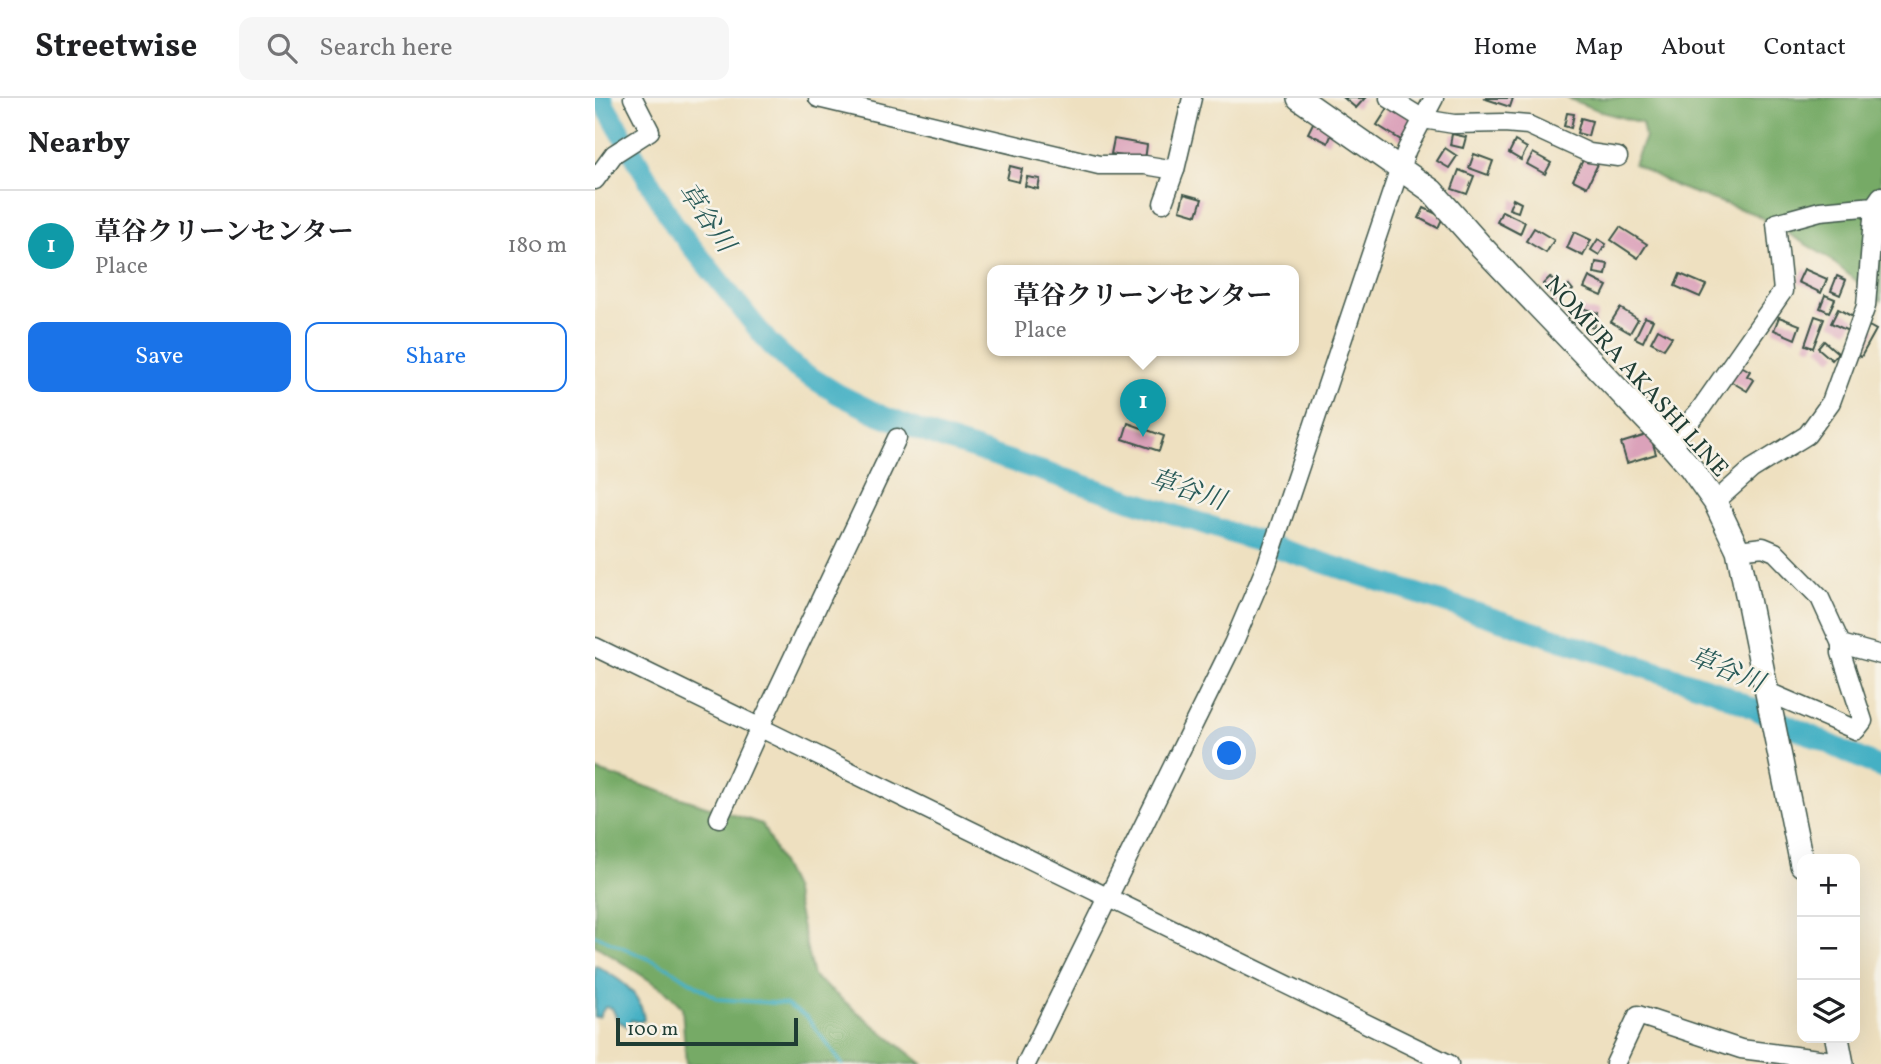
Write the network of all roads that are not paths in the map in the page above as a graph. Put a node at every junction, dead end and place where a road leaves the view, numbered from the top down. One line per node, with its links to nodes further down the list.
1 (633, 98): 11 (street)
2 (818, 98): 10 (street)
3 (1192, 98): 10 (street)
4 (1300, 98): 9 (main road, NOMURA AKASHI LINE)
5 (1389, 98): 7 (street)
6 (1434, 98): 7 (street)
7 (1423, 119): 8 (street); 9 (street)
8 (1618, 157)
9 (1400, 168): 15 (main road, NOMURA AKASHI LINE); 26 (street)
10 (1175, 170): 13 (street)
11 (595, 180)
12 (1878, 201): 15 (street); 16 (street)
13 (1163, 203)
14 (897, 438): 23 (street)
15 (1670, 444): 16 (main road, NOMURA AKASHI LINE)
16 (1715, 502): 17 (main road, NOMURA AKASHI LINE)
17 (1738, 550): 18 (street); 22 (main road, NOMURA AKASHI LINE)
18 (1841, 644): 20 (street); 22 (street)
19 (595, 647): 23 (street)
20 (1875, 653): 21 (street)
21 (1881, 666)
22 (1768, 692): 25 (main road, NOMURA AKASHI LINE)
23 (760, 727): 24 (street); 26 (street)
24 (719, 818)
25 (1800, 854)
26 (1109, 897): 29 (street); 30 (street)
27 (1838, 1043): 28 (main road)
28 (1842, 1063): 31 (street)
29 (1026, 1064)
30 (1450, 1064)
31 (1615, 1064)

